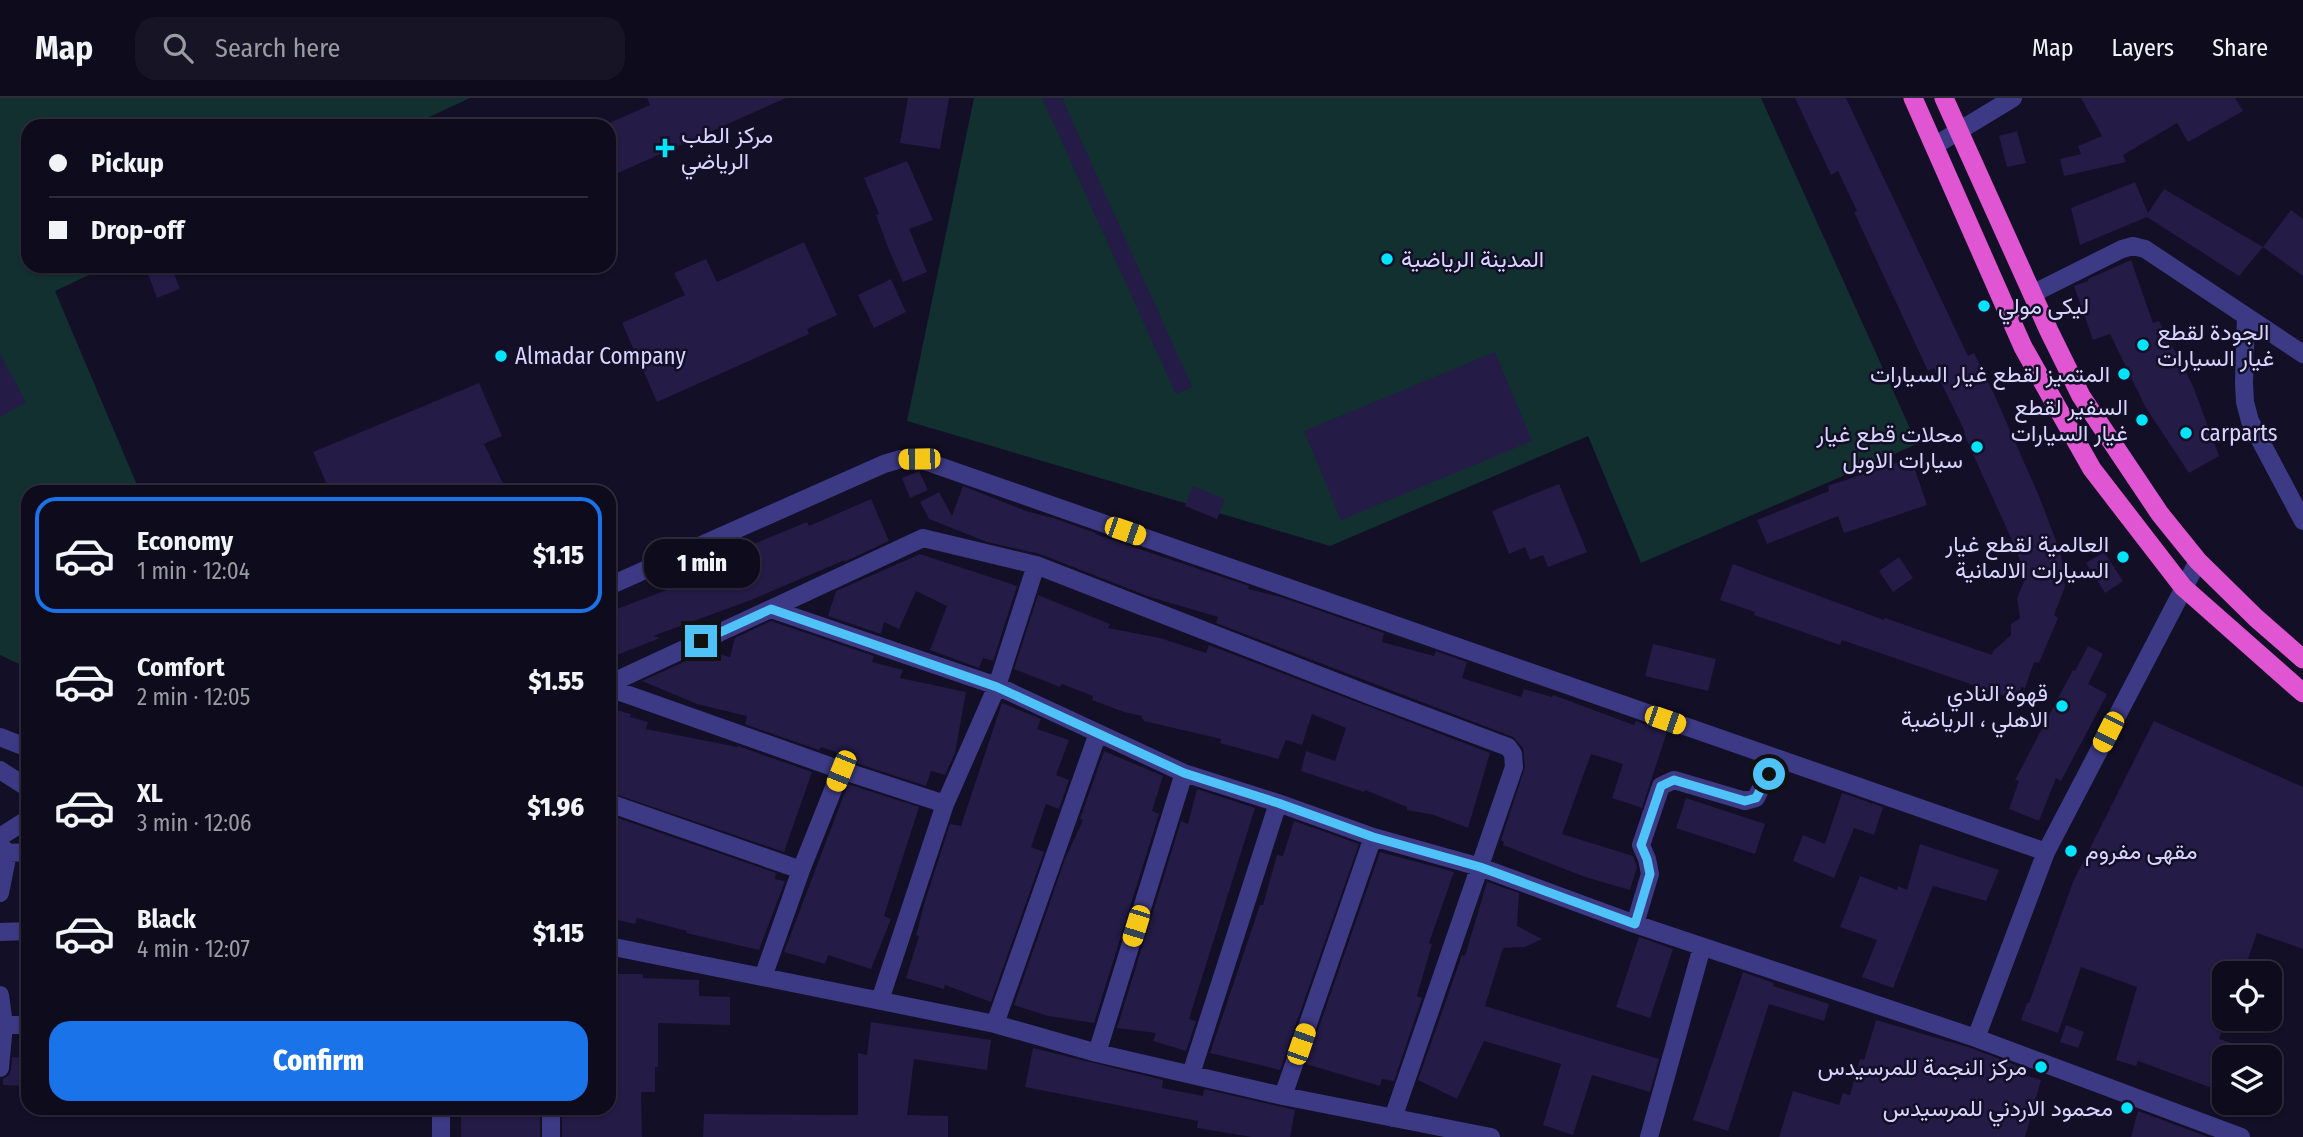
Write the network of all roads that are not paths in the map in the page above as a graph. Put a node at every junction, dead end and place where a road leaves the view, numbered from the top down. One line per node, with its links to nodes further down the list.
1 (1913, 98): 5 (highway)
2 (1944, 98): 4 (highway)
3 (2013, 98): 4 (street)
4 (1959, 132): 5 (street); 6 (highway)
5 (1934, 146): 13 (highway)
6 (2032, 294): 7 (street); 10 (highway)
7 (2246, 316): 8 (street); 9 (street)
8 (2303, 354)
9 (2303, 521)
10 (2198, 561): 13 (street); 15 (highway)
11 (1036, 565): 14 (street); 17 (street); 36 (street)
12 (616, 583): 23 (street)
13 (2183, 587): 19 (highway); 35 (street)
14 (771, 609): 16 (street); 17 (street)
15 (2303, 659)
16 (616, 683)
17 (997, 687): 20 (street); 29 (street)
18 (616, 689): 25 (street)
19 (2303, 693)
20 (1097, 733): 26 (street); 47 (street)
21 (0, 737): 22 (street)
22 (21, 745)
23 (1775, 758): 35 (street); 39 (street)
24 (0, 771): 27 (street)
25 (841, 771): 29 (street); 37 (street)
26 (1184, 773): 28 (street); 51 (street)
27 (21, 784)
28 (1278, 803): 32 (street); 53 (street)
29 (945, 804): 46 (street)
30 (616, 805): 37 (street)
31 (21, 826): 33 (street)
32 (1373, 837): 36 (street); 54 (street)
33 (3, 845): 34 (street); 38 (street)
34 (21, 850)
35 (2046, 852): 50 (street)
36 (1480, 867): 39 (street); 57 (street)
37 (801, 870): 44 (street)
38 (0, 892)
39 (1635, 924): 43 (street)
40 (21, 931): 41 (street)
41 (0, 932)
42 (616, 947): 44 (street)
43 (1702, 947): 50 (street); 61 (street)
44 (763, 977): 46 (street)
45 (0, 995): 48 (street)
46 (880, 1000): 47 (street)
47 (995, 1024): 51 (street)
48 (4, 1025): 49 (street); 52 (street)
49 (21, 1025)
50 (1976, 1038): 62 (street)
51 (1097, 1053): 53 (street)
52 (0, 1068)
53 (1191, 1074): 54 (street)
54 (1283, 1096): 57 (street)
55 (441, 1115): 58 (street)
56 (551, 1115): 59 (street)
57 (1392, 1118): 60 (street)
58 (441, 1137)
59 (551, 1137)
60 (1490, 1137)
61 (1649, 1137)
62 (2241, 1137)

